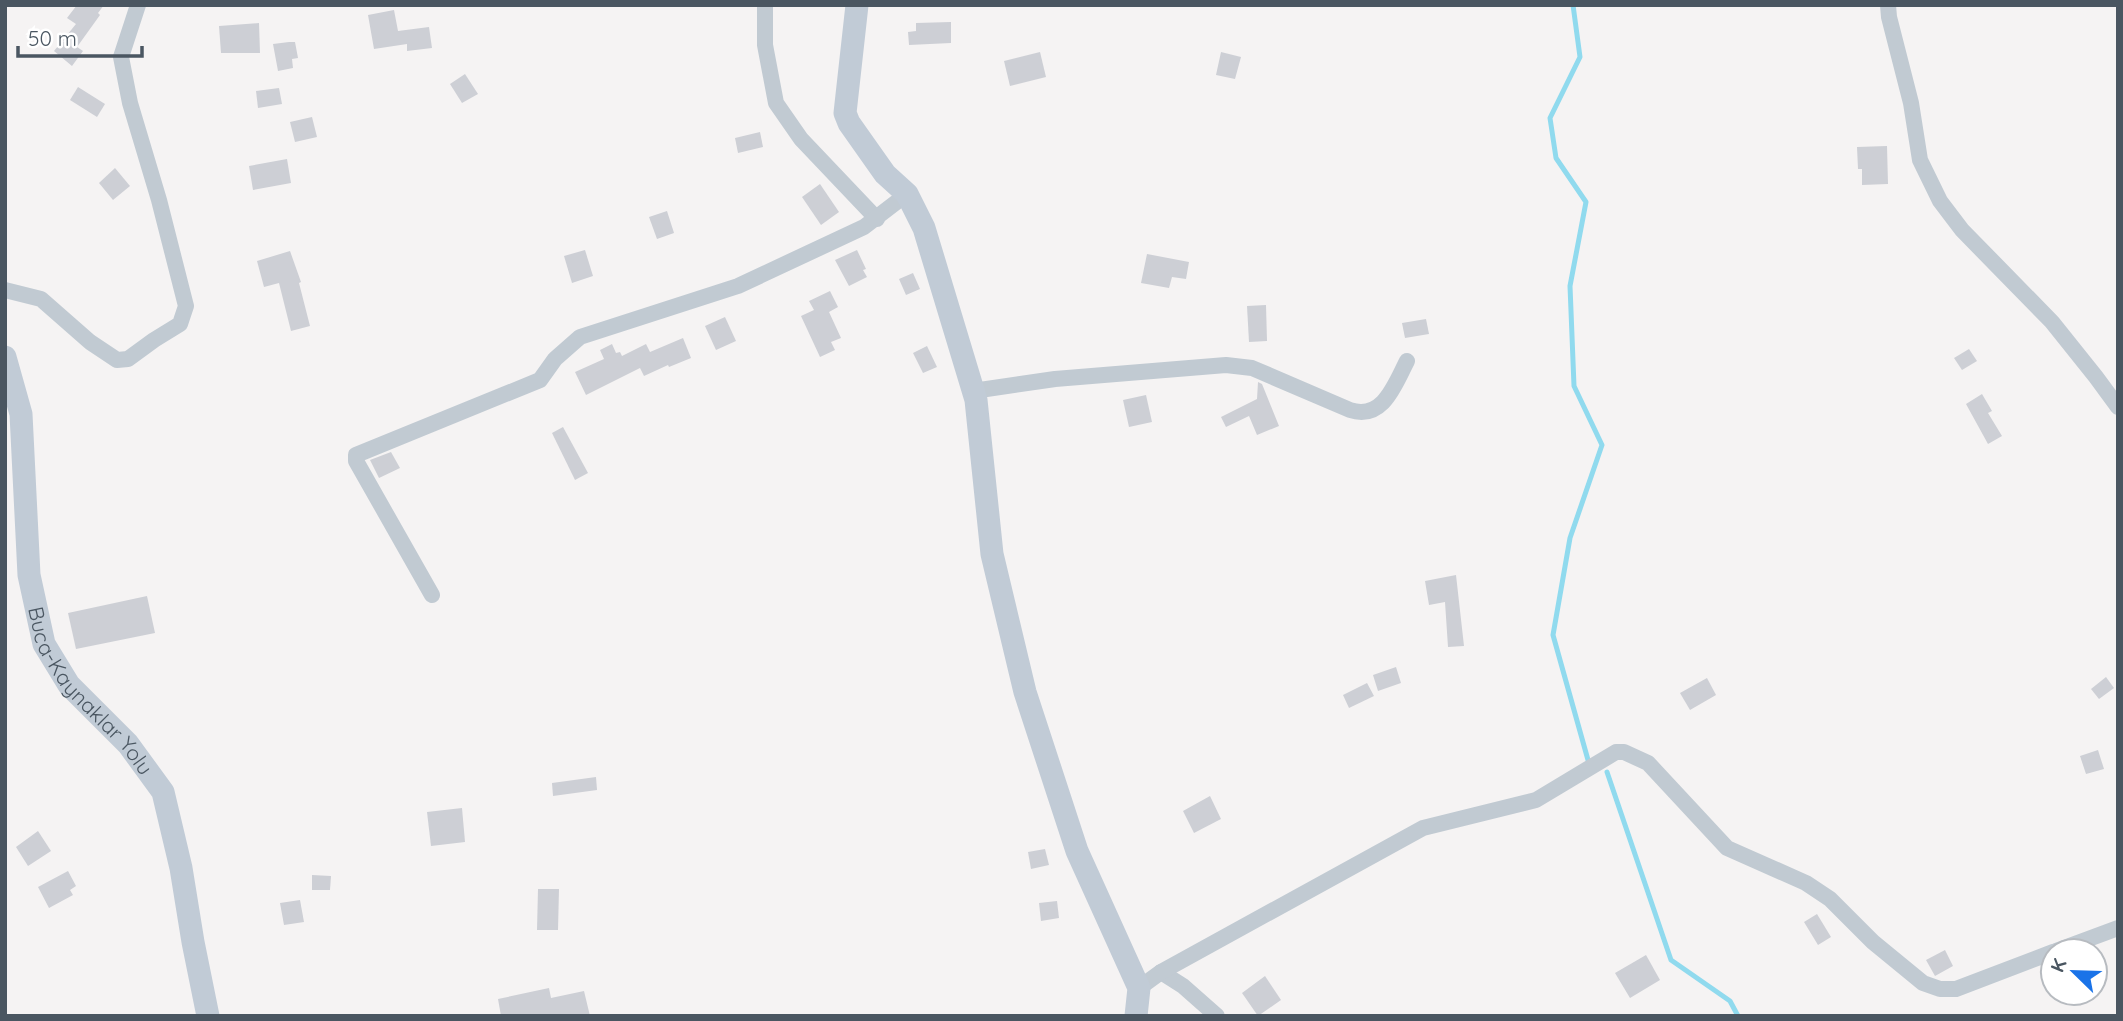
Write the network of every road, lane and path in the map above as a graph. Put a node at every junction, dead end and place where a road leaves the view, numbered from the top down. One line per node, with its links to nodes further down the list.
1 (138, 5): 7 (street)
2 (765, 5): 6 (street)
3 (857, 5): 5 (street)
4 (1888, 5): 11 (street)
5 (907, 194): 6 (street); 10 (street)
6 (877, 219): 12 (street)
7 (5, 290)
8 (5, 357): 18 (street, Buca-Kaynaklar Yolu)
9 (1406, 360): 10 (street)
10 (973, 391): 17 (street)
11 (2118, 407)
12 (432, 595)
13 (2118, 928): 14 (street)
14 (2094, 937)
15 (2039, 958): 16 (street)
16 (1161, 972): 17 (street); 20 (street)
17 (1139, 988): 19 (street)
18 (208, 1016)
19 (1136, 1016)
20 (1217, 1016)

